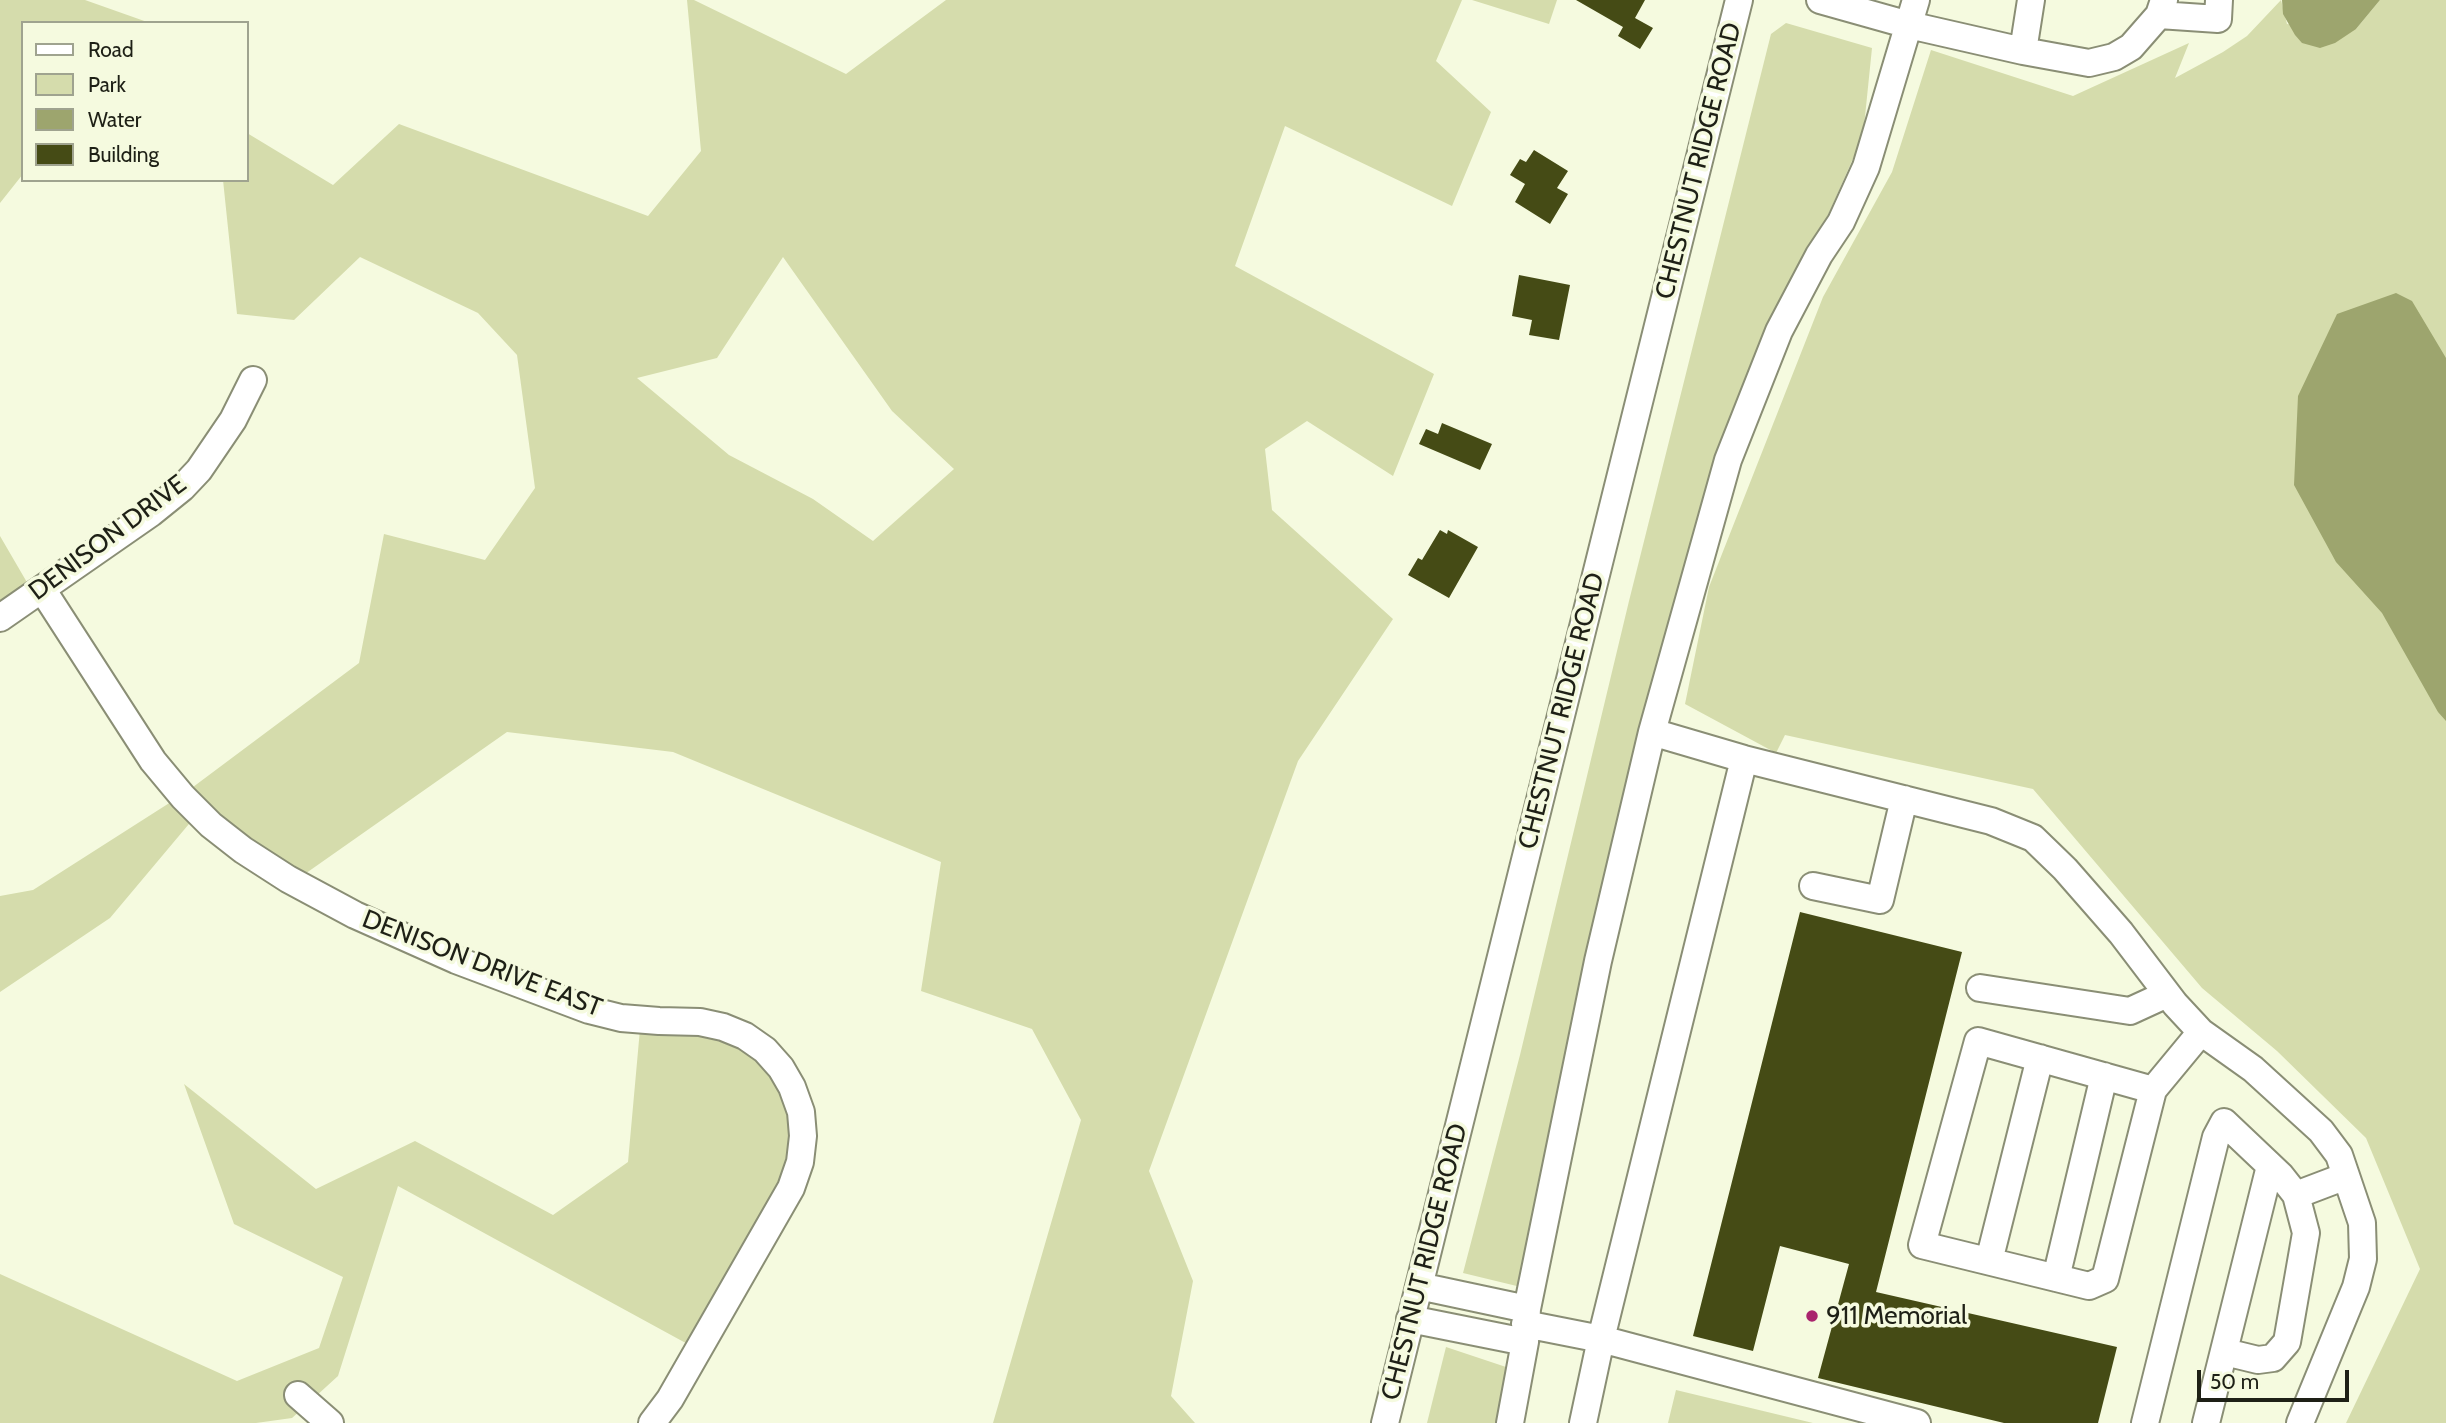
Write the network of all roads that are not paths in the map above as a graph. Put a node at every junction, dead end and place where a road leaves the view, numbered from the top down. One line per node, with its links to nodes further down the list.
1 (1739, 0): 26 (street, CHESTNUT RIDGE ROAD)
2 (1820, 0): 6 (street)
3 (2031, 0): 7 (street)
4 (2219, 0): 5 (street)
5 (2161, 7): 7 (street)
6 (1913, 12): 7 (street); 11 (street)
7 (2023, 51)
8 (253, 380): 9 (street, DENISON DRIVE)
9 (42, 589): 10 (street, DENISON DRIVE); 34 (street, DENISON DRIVE EAST)
10 (0, 618)
11 (1652, 732): 12 (street); 28 (street)
12 (1744, 759): 13 (street); 29 (street)
13 (1903, 799): 14 (street); 16 (street)
14 (1813, 886)
15 (1980, 988): 16 (street)
16 (2167, 993): 17 (street)
17 (2201, 1032): 20 (street); 22 (street)
18 (2040, 1058): 19 (street); 24 (street); 24 (street)
19 (2104, 1076): 20 (street); 25 (street)
20 (2153, 1090): 25 (street)
21 (2270, 1166): 23 (street); 30 (street); 39 (street)
22 (2346, 1176): 23 (street); 41 (street)
23 (2296, 1195): 30 (street)
24 (1989, 1261): 25 (street)
25 (2056, 1278)
26 (1419, 1286): 27 (street, CHESTNUT RIDGE ROAD); 28 (street)
27 (1410, 1319): 28 (street); 35 (street, CHESTNUT RIDGE ROAD)
28 (1525, 1325): 29 (street); 36 (street)
29 (1601, 1339): 32 (street); 37 (street)
30 (2225, 1352): 40 (street)
31 (298, 1395): 33 (street)
32 (1890, 1420): 38 (street)
33 (330, 1423)
34 (652, 1423)
35 (1385, 1423)
36 (1510, 1423)
37 (1583, 1423)
38 (1917, 1423)
39 (2145, 1423)
40 (2206, 1423)
41 (2300, 1423)

